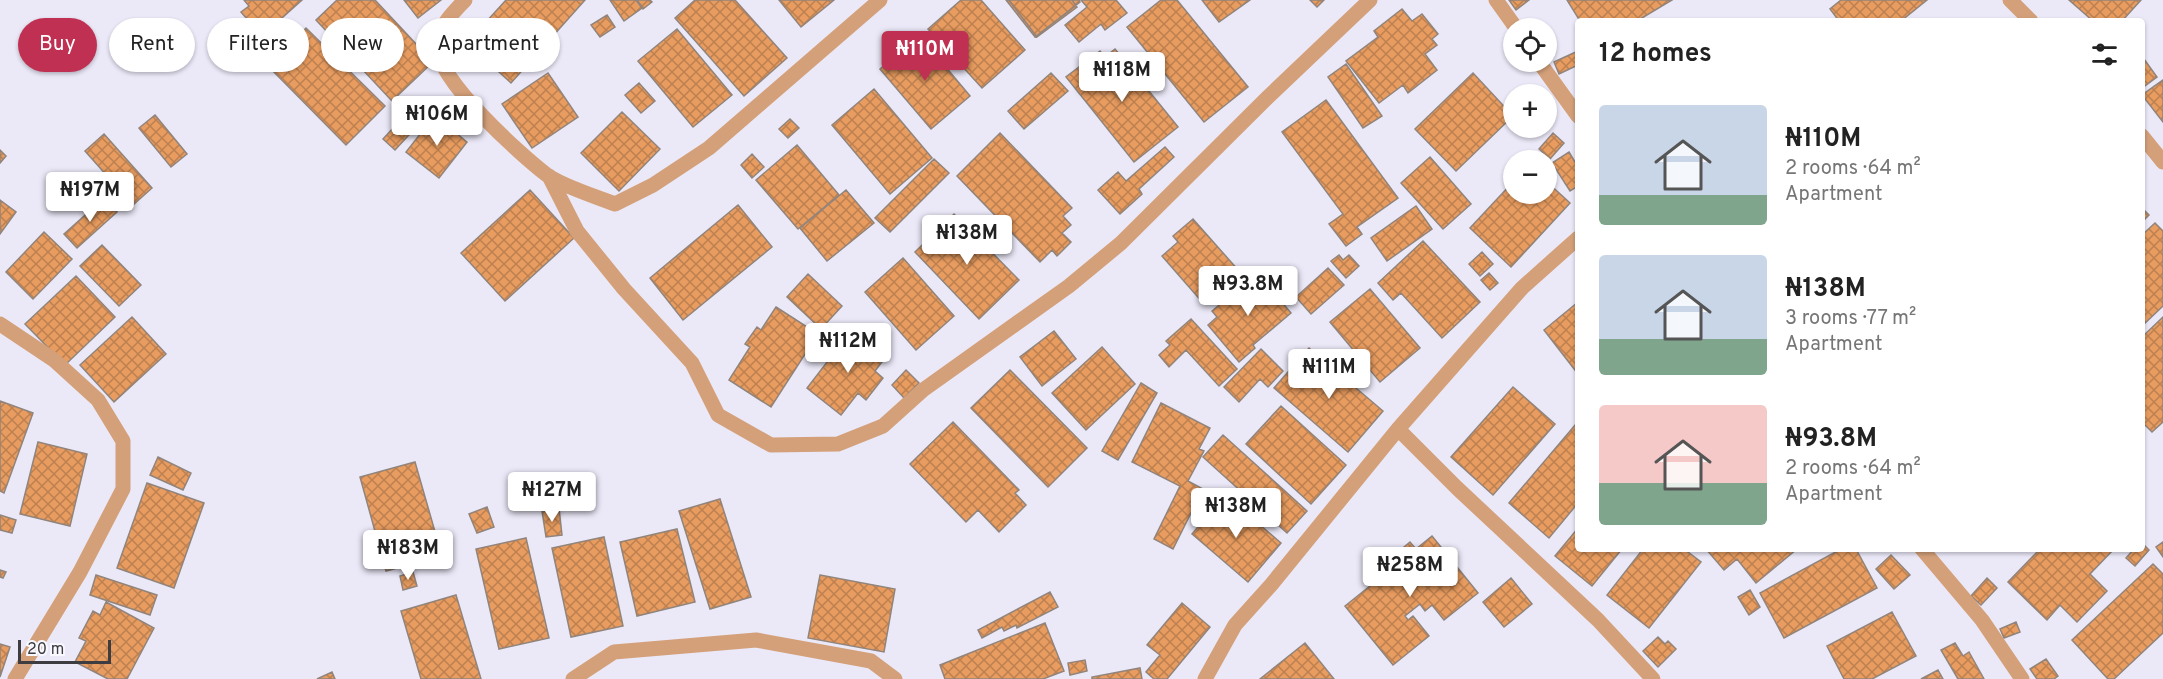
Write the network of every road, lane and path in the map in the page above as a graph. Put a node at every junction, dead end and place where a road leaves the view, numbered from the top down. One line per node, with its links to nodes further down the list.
1 (465, 0): 12 (street)
2 (880, 0): 12 (street)
3 (1370, 0): 12 (street)
4 (1496, 0): 6 (street)
5 (2010, 0): 7 (street)
6 (1509, 18)
7 (2028, 18)
8 (1546, 72): 9 (street)
9 (1575, 112)
10 (2145, 140): 11 (street)
11 (2163, 162)
12 (549, 176)
13 (1575, 241): 15 (street)
14 (0, 324): 17 (street)
15 (1398, 429): 20 (street); 21 (street)
16 (1925, 552): 22 (street)
17 (15, 679)
18 (573, 679): 19 (street)
19 (895, 679)
20 (1205, 679)
21 (1653, 679)
22 (2022, 679)

